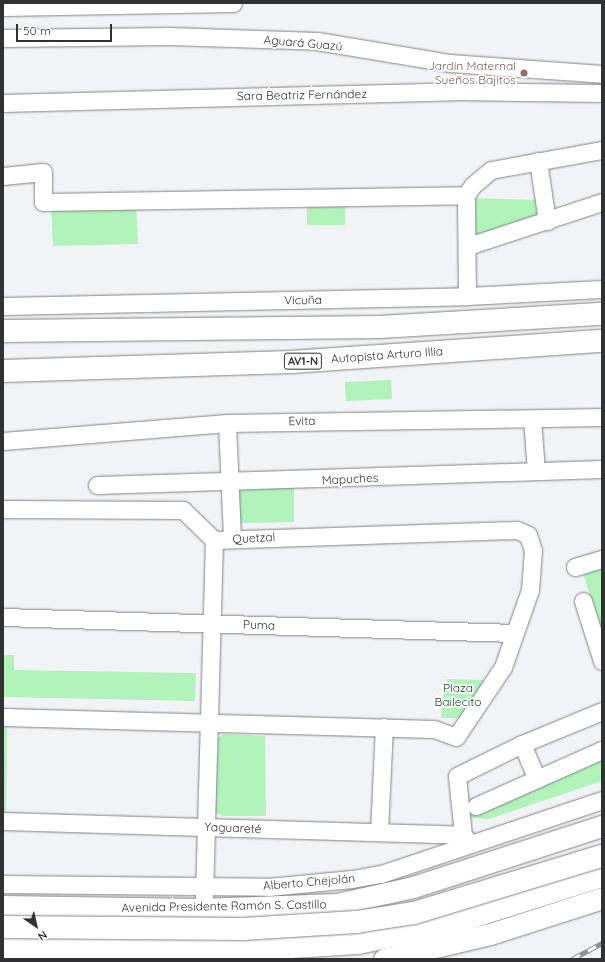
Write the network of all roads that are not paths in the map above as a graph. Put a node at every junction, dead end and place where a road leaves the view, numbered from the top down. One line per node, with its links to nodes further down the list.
1 (233, 3): 2 (street)
2 (3, 8)
3 (3, 38): 4 (street, Aguará Guazú)
4 (602, 74)
5 (602, 94): 6 (street, Sara Beatriz Fernández)
6 (3, 102)
7 (602, 150): 8 (street)
8 (538, 161): 10 (street); 12 (street)
9 (3, 176): 10 (street)
10 (466, 195): 13 (street)
11 (602, 202): 12 (street)
12 (547, 221): 13 (street)
13 (468, 246): 15 (street)
14 (602, 289): 15 (street, Vicuña)
15 (467, 296): 16 (street, Vicuña)
16 (3, 306)
17 (602, 314): 18 (highway)
18 (3, 331)
19 (602, 341): 20 (highway, Autopista Arturo Illia / AV1-N)
20 (3, 371)
21 (602, 417): 22 (street, Evita)
22 (532, 419): 23 (street, Evita); 26 (street)
23 (227, 423): 24 (street, Evita); 27 (street)
24 (3, 441)
25 (602, 470): 26 (street, Mapuches)
26 (536, 471): 27 (street, Mapuches)
27 (229, 482): 28 (street, Mapuches); 30 (street)
28 (97, 485)
29 (3, 509): 31 (street)
30 (232, 539): 31 (street, Quetzal); 37 (street, Quetzal)
31 (214, 540): 36 (street)
32 (602, 559): 33 (street)
33 (575, 567)
34 (583, 601): 38 (street)
35 (3, 616): 36 (street, Puma)
36 (210, 622): 37 (street, Puma); 41 (street)
37 (514, 633): 42 (street)
38 (602, 661)
39 (602, 711): 43 (street)
40 (3, 717): 41 (street)
41 (208, 724): 42 (street); 50 (street)
42 (384, 727): 51 (street)
43 (522, 744): 45 (street); 52 (street)
44 (602, 750): 45 (street)
45 (537, 779): 47 (street)
46 (602, 800): 52 (street, Alberto Chejolán)
47 (476, 806)
48 (3, 821): 50 (street, Yaguareté)
49 (602, 826): 53 (main road, Avenida Presidente Ramón S. Castillo)
50 (207, 828): 51 (street, Yaguareté); 58 (street)
51 (379, 832): 52 (street, Yaguareté)
52 (466, 839): 58 (street, Alberto Chejolán)
53 (539, 847): 55 (main road); 61 (main road, Avenida Presidente Ramón S. Castillo)
54 (602, 856): 62 (highway, bridge)
55 (525, 868)
56 (602, 876): 63 (highway)
57 (3, 884): 58 (street, Alberto Chejolán)
58 (207, 886): 61 (street)
59 (602, 898): 64 (main road)
60 (3, 906): 61 (main road, Avenida Presidente Ramón S. Castillo)
61 (200, 909)
62 (3, 927)
63 (3, 947)
64 (384, 959)

